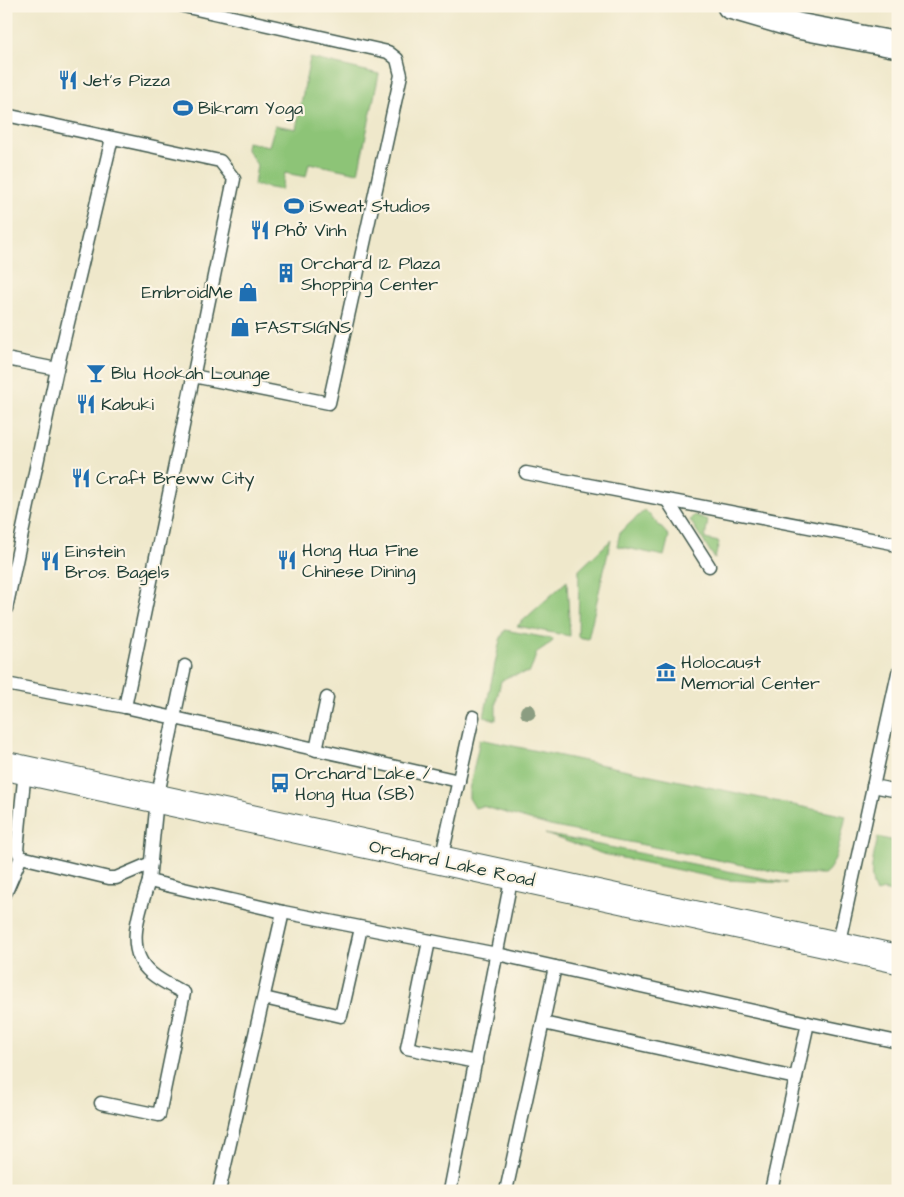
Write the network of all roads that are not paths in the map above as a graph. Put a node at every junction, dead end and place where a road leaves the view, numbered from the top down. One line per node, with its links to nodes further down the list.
1 (183, 6): 8 (lane)
2 (730, 6): 3 (street)
3 (898, 45)
4 (6, 115): 5 (lane)
5 (112, 138): 7 (lane); 8 (lane)
6 (6, 359): 7 (lane)
7 (57, 369): 13 (lane)
8 (193, 376): 18 (lane)
9 (526, 473): 10 (lane)
10 (667, 500): 11 (lane); 12 (lane)
11 (898, 548)
12 (709, 566)
13 (6, 609)
14 (185, 666): 20 (lane)
15 (898, 673): 24 (lane)
16 (6, 684): 18 (lane)
17 (327, 698): 21 (lane)
18 (125, 707): 20 (lane)
19 (473, 716): 23 (lane)
20 (174, 718): 21 (lane); 26 (lane)
21 (316, 750): 23 (lane)
22 (16, 768): 26 (main road, Orchard Lake Road); 27 (lane)
23 (459, 781): 28 (lane)
24 (873, 786): 25 (lane); 36 (lane)
25 (898, 791)
26 (157, 799): 28 (main road, Orchard Lake Road); 29 (lane)
27 (21, 857): 29 (lane); 32 (lane)
28 (441, 860): 30 (main road, Orchard Lake Road)
29 (151, 863): 31 (lane)
30 (512, 876): 36 (main road, Orchard Lake Road); 37 (lane)
31 (149, 881): 33 (lane); 46 (lane)
32 (6, 892)
33 (283, 912): 34 (lane); 40 (lane)
34 (361, 928): 35 (lane); 40 (lane)
35 (428, 941): 37 (lane); 44 (lane)
36 (838, 946): 38 (main road, Orchard Lake Road)
37 (497, 954): 39 (lane); 44 (lane)
38 (898, 959)
39 (555, 967): 41 (lane); 42 (lane)
40 (264, 998): 47 (lane)
41 (543, 1023): 45 (lane); 49 (lane)
42 (808, 1024): 43 (lane); 45 (lane)
43 (898, 1042)
44 (476, 1062): 48 (lane)
45 (796, 1078): 50 (lane)
46 (101, 1103)
47 (220, 1187)
48 (450, 1191)
49 (506, 1191)
50 (772, 1191)

